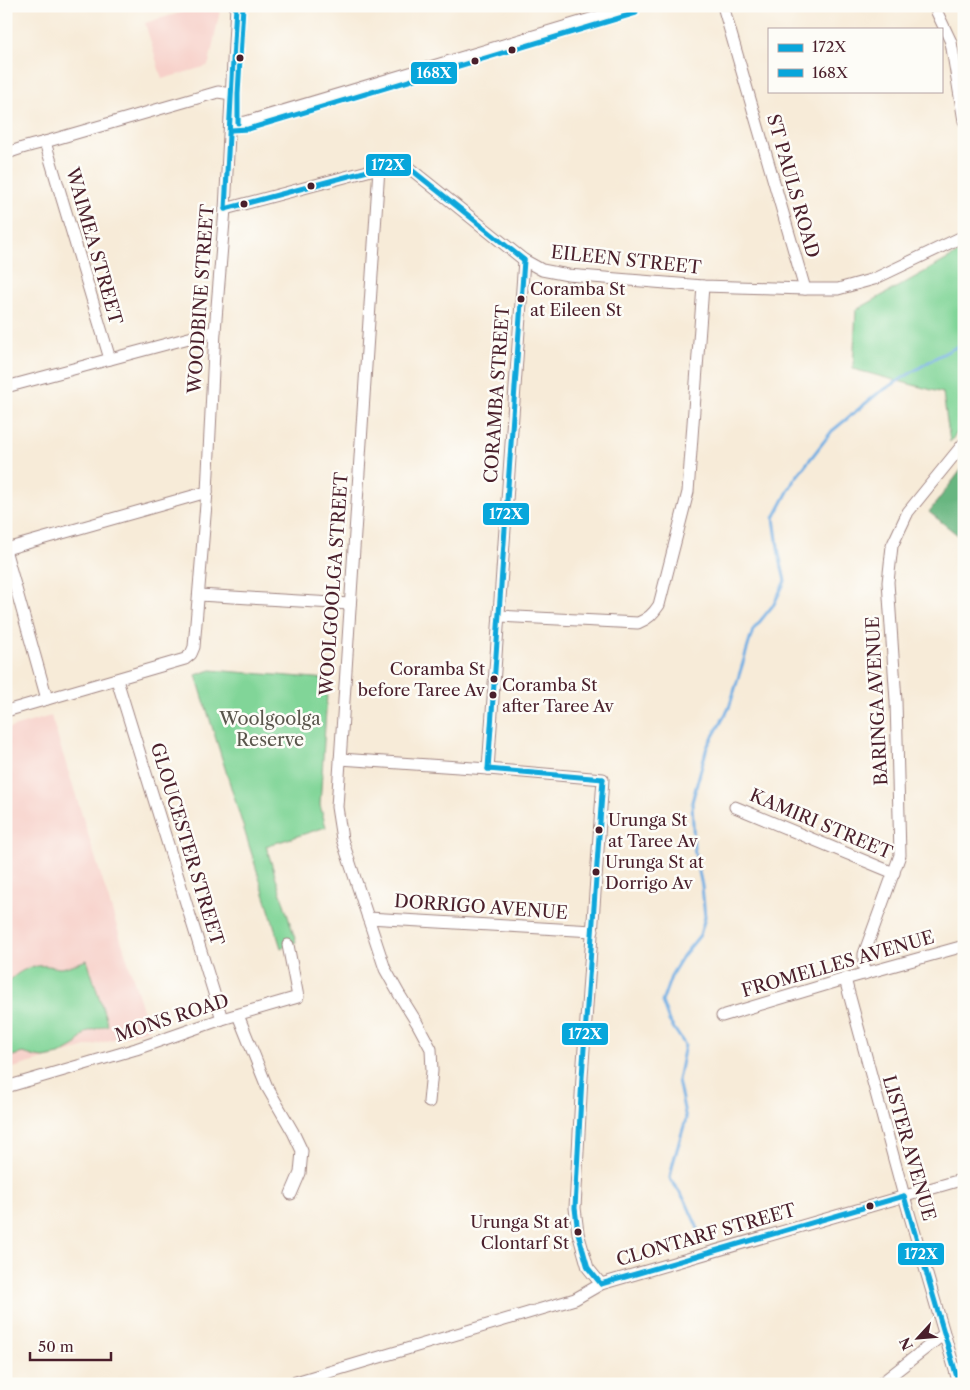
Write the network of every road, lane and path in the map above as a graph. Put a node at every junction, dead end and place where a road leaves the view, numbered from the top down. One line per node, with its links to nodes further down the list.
1 (236, 6): 5 (street, WOODBINE STREET)
2 (634, 6): 7 (street)
3 (723, 6): 15 (street, ST PAULS ROAD)
4 (934, 6): 6 (street)
5 (231, 94): 7 (street, WOODBINE STREET); 8 (street)
6 (964, 122)
7 (231, 124): 11 (street, WOODBINE STREET)
8 (45, 142): 9 (street); 17 (street, WAIMEA STREET)
9 (6, 154)
10 (380, 168): 11 (street, EILEEN STREET); 13 (street, EILEEN STREET); 24 (street, WOOLGOOLGA STREET)
11 (226, 209): 16 (street, WOODBINE STREET)
12 (964, 236): 15 (street, EILEEN STREET)
13 (524, 260): 14 (street, EILEEN STREET); 25 (street, CORAMBA STREET)
14 (703, 286): 15 (street, EILEEN STREET); 25 (street)
15 (805, 289)
16 (215, 331): 17 (street); 20 (street, WOODBINE STREET)
17 (110, 359): 18 (street)
18 (6, 387)
19 (964, 443): 32 (street, BARINGA AVENUE)
20 (207, 492): 21 (street); 23 (street, WOODBINE STREET)
21 (6, 549)
22 (6, 553): 27 (street)
23 (199, 595): 24 (street); 26 (street, WOODBINE STREET)
24 (350, 604): 29 (street, WOOLGOOLGA STREET)
25 (499, 616): 30 (street, CORAMBA STREET)
26 (117, 680): 27 (street); 41 (street, GLOUCESTER STREET)
27 (47, 699): 28 (street)
28 (6, 711)
29 (340, 760): 30 (street); 33 (street, WOOLGOOLGA STREET)
30 (488, 769): 34 (street)
31 (735, 807): 32 (street, KAMIRI STREET)
32 (894, 873): 37 (street, BARINGA AVENUE)
33 (368, 918): 34 (street, DORRIGO AVENUE); 43 (street, WOOLGOOLGA STREET)
34 (593, 931): 47 (street)
35 (288, 945): 39 (street, MONS ROAD)
36 (964, 946): 37 (street, FROMELLES AVENUE)
37 (864, 974): 38 (street, FROMELLES AVENUE)
38 (845, 979): 40 (street, FROMELLES AVENUE); 46 (street, LISTER AVENUE)
39 (238, 1015): 41 (street, MONS ROAD); 45 (street)
40 (722, 1016)
41 (222, 1019): 42 (street, MONS ROAD)
42 (6, 1087)
43 (429, 1102)
44 (964, 1179): 46 (street, CLONTARF STREET)
45 (291, 1194)
46 (904, 1196): 47 (street, CLONTARF STREET); 48 (street, LISTER AVENUE)
47 (601, 1284): 49 (street, CLONTARF STREET)
48 (944, 1334): 50 (street); 51 (street, LISTER AVENUE)
49 (289, 1384)
50 (880, 1384)
51 (958, 1384)

